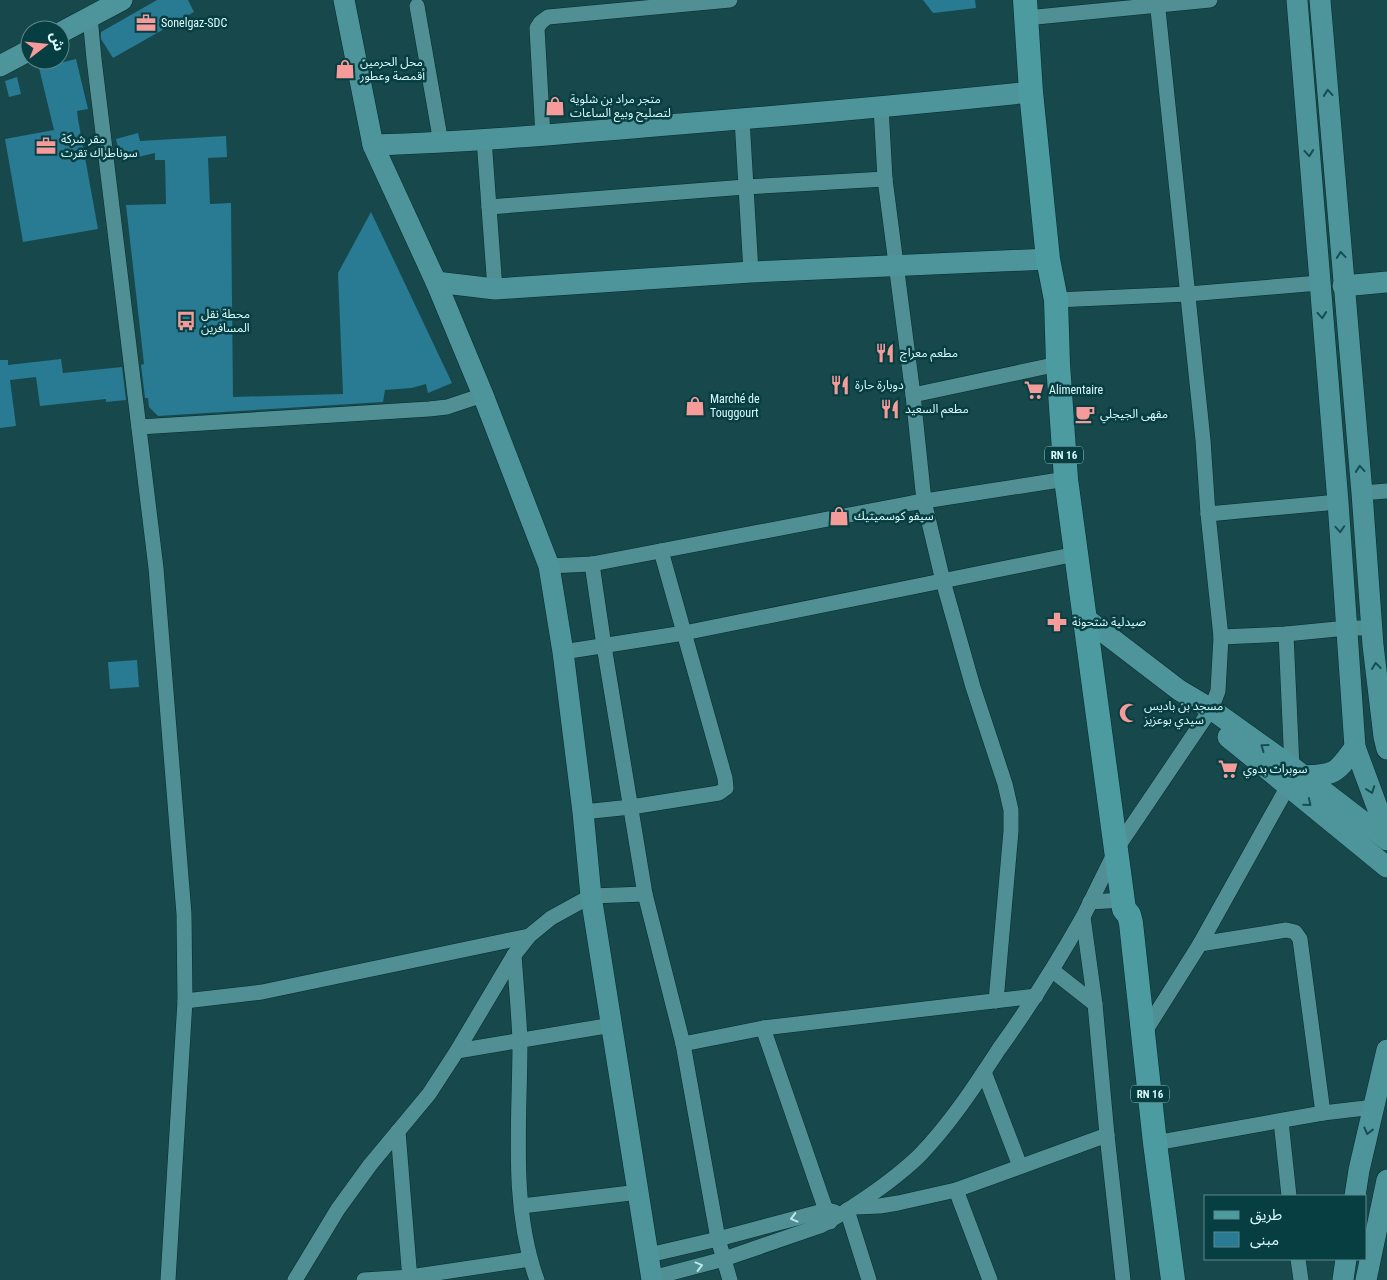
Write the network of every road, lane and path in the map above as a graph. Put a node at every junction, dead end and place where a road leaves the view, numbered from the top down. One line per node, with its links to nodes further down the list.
1 (122, 0): 10 (main road)
2 (344, 0): 20 (main road)
3 (732, 0): 17 (street)
4 (1210, 0): 7 (street)
5 (1297, 0): 29 (main road, one-way to 29)
6 (1320, 0): 30 (main road, one-way to 6)
7 (1157, 3): 9 (street); 32 (street)
8 (417, 6): 19 (street)
9 (1026, 9): 14 (main road, RN 16)
10 (90, 17): 11 (main road); 37 (street)
11 (70, 28)
12 (20, 55): 13 (main road)
13 (0, 66)
14 (1031, 92): 15 (main road); 24 (main road, RN 16)
15 (881, 107): 16 (main road); 21 (street)
16 (742, 119): 17 (main road); 22 (street)
17 (543, 136): 18 (main road)
18 (484, 139): 19 (main road); 23 (street)
19 (441, 143): 20 (main road)
20 (373, 145): 27 (main road)
21 (885, 179): 22 (street); 25 (street)
22 (745, 187): 23 (street); 26 (street)
23 (489, 207): 31 (street)
24 (1048, 259): 25 (main road); 33 (main road, RN 16)
25 (895, 265): 26 (main road); 36 (street)
26 (751, 272): 31 (main road)
27 (436, 282): 31 (main road); 35 (main road)
28 (1387, 282): 30 (main road)
29 (1319, 283): 32 (street); 42 (main road, one-way to 42)
30 (1343, 286): 40 (main road, one-way to 30)
31 (495, 289)
32 (1188, 294): 33 (street); 43 (street)
33 (1056, 300): 34 (main road, RN 16)
34 (1058, 364): 36 (street); 38 (main road, RN 16)
35 (483, 395): 37 (street); 47 (main road)
36 (913, 395): 41 (street)
37 (139, 426): 77 (street)
38 (1066, 480): 41 (street); 45 (main road, RN 16)
39 (1387, 491): 40 (street)
40 (1362, 493): 51 (main road)
41 (924, 501): 44 (street); 48 (street)
42 (1338, 502): 43 (street); 50 (main road, one-way to 50)
43 (1208, 514): 54 (street)
44 (661, 550): 46 (street); 52 (street)
45 (1076, 554): 48 (street); 49 (main road, RN 16)
46 (592, 564): 47 (street); 55 (street)
47 (548, 566): 56 (main road)
48 (943, 581): 52 (street); 78 (street)
49 (1085, 618): 57 (main road); 65 (main road, RN 16)
50 (1347, 628): 51 (street); 53 (street); 58 (main road)
51 (1372, 628): 59 (main road, one-way to 51)
52 (684, 634): 55 (street); 61 (street)
53 (1286, 634): 54 (street); 60 (street)
54 (1221, 637): 57 (street)
55 (604, 646): 56 (street); 61 (street)
56 (563, 652): 62 (main road)
57 (1208, 714): 60 (main road); 65 (street)
58 (1355, 747): 60 (main road); 63 (main road, one-way to 63)
59 (1387, 749)
60 (1294, 776): 64 (main road); 66 (main road, one-way to 66); 73 (street)
61 (632, 807): 62 (street); 67 (street)
62 (583, 812): 68 (main road)
63 (1387, 834)
64 (1387, 840)
65 (1117, 848): 69 (street); 70 (main road, RN 16)
66 (1387, 867)
67 (645, 894): 68 (street); 84 (street)
68 (591, 896): 72 (street); 80 (main road)
69 (1090, 902): 70 (street); 71 (street)
70 (1124, 905): 82 (main road, RN 16); 118 (main road, RN 16)
71 (1083, 917): 75 (street); 79 (street)
72 (529, 936): 74 (street); 77 (street)
73 (1200, 944): 82 (street); 89 (street)
74 (514, 955): 83 (street); 86 (street)
75 (1053, 970): 76 (street); 79 (street)
76 (1036, 996): 78 (street); 87 (street)
77 (185, 1001): 110 (street)
78 (996, 1001): 81 (street)
79 (1094, 1004): 92 (street)
80 (612, 1025): 83 (street); 97 (main road)
81 (763, 1028): 84 (street); 101 (street)
82 (1144, 1033): 93 (main road, RN 16)
83 (520, 1042): 86 (street); 100 (street)
84 (683, 1044): 102 (street)
85 (1387, 1050): 88 (main road)
86 (457, 1051): 91 (street)
87 (984, 1072): 94 (street); 101 (street)
88 (1374, 1107): 89 (street); 99 (main road, one-way to 99)
89 (1323, 1114): 90 (street)
90 (1281, 1121): 93 (street); 98 (street)
91 (398, 1131): 108 (street); 111 (street)
92 (1106, 1135): 94 (street); 117 (street)
93 (1155, 1143): 119 (main road, RN 16)
94 (1020, 1166): 96 (street)
95 (1387, 1180): 122 (main road)
96 (956, 1190): 101 (street); 116 (street)
97 (639, 1192): 100 (street); 103 (main road)
98 (1289, 1195)
99 (1355, 1195)
100 (522, 1206): 105 (street)
101 (839, 1212): 102 (street, one-way to 102); 104 (street); 115 (street)
102 (718, 1239): 103 (street); 104 (street)
103 (649, 1255): 109 (main road)
104 (724, 1259): 109 (street, one-way to 104); 114 (street)
105 (530, 1260): 108 (street); 113 (street)
106 (1298, 1260): 120 (street)
107 (1346, 1260): 121 (main road)
108 (410, 1279): 112 (street)
109 (652, 1279)
110 (168, 1280)
111 (295, 1280)
112 (364, 1280)
113 (538, 1280)
114 (730, 1280)
115 (869, 1280)
116 (990, 1280)
117 (1123, 1280)
118 (1158, 1280)
119 (1173, 1280)
120 (1301, 1280)
121 (1343, 1280)
122 (1366, 1280)

